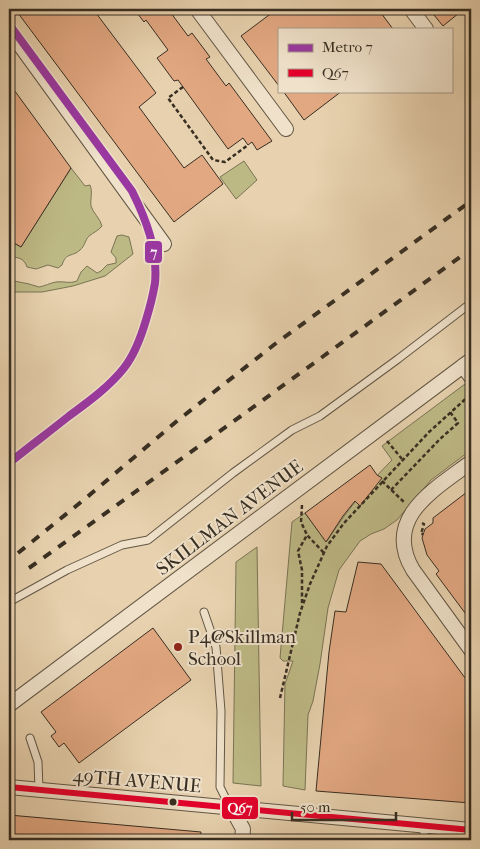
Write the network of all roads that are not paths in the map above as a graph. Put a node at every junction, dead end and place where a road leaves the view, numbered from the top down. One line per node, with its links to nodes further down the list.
1 (197, 9): 5 (street)
2 (411, 9): 3 (street)
3 (425, 28)
4 (9, 30): 6 (street)
5 (286, 129)
6 (164, 244)
7 (471, 303): 10 (lane)
8 (469, 367): 13 (street, SKILLMAN AVENUE)
9 (471, 462): 12 (street)
10 (9, 602)
11 (204, 612): 17 (lane)
12 (471, 650)
13 (9, 705)
14 (30, 738): 16 (lane)
15 (9, 787): 16 (street, 49TH AVENUE)
16 (39, 789): 17 (street, 49TH AVENUE)
17 (230, 807): 18 (street, 49TH AVENUE); 20 (street)
18 (424, 826): 19 (street, 49TH AVENUE); 21 (lane)
19 (471, 830)
20 (242, 840)
21 (424, 840)

